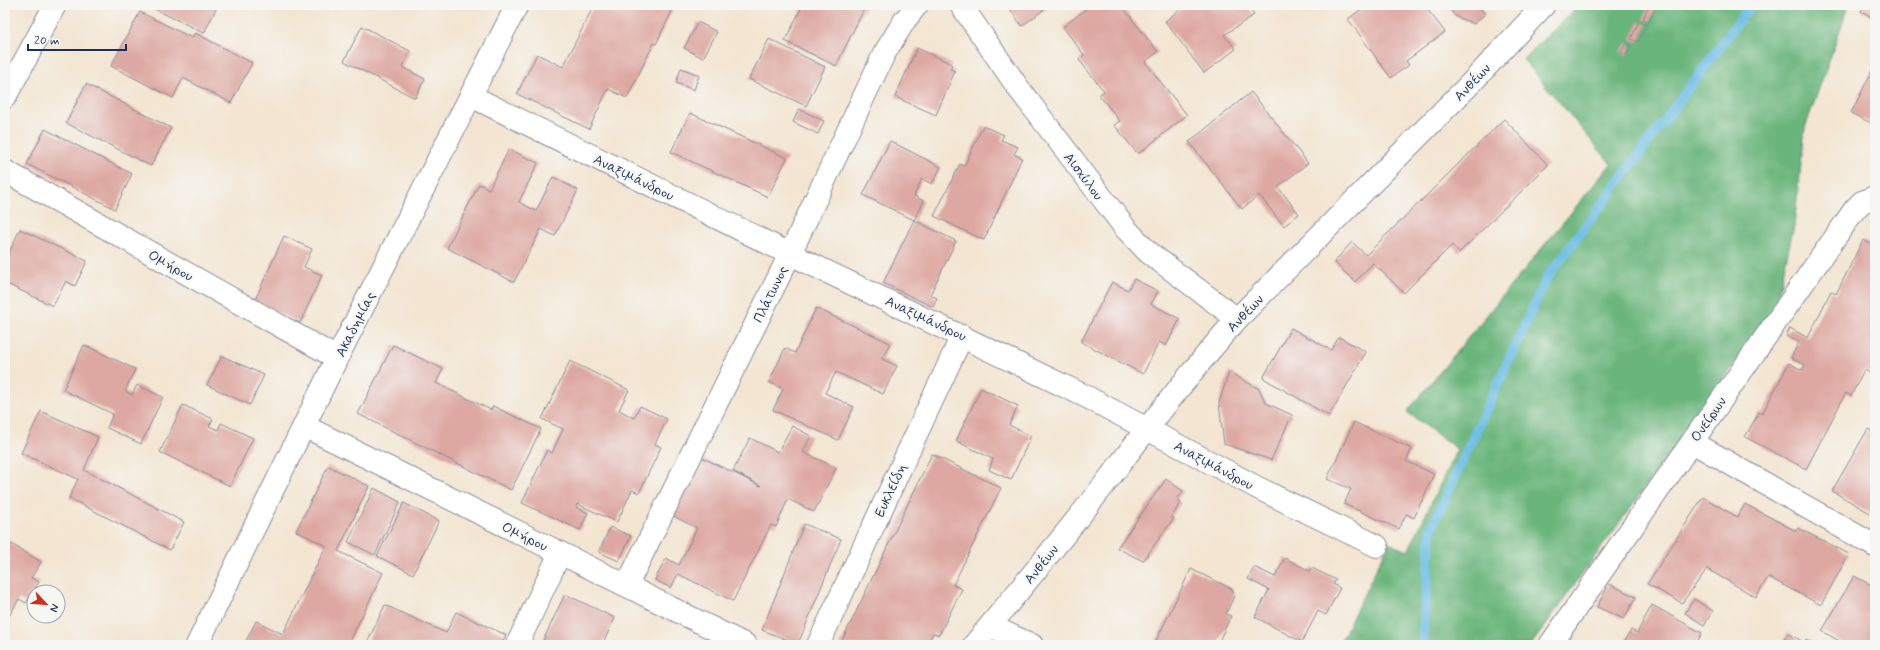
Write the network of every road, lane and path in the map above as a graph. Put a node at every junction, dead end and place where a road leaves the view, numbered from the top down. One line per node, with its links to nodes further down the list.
1 (56, 5): 7 (street)
2 (517, 5): 6 (street, Ακαδημίας)
3 (917, 5): 10 (street, Πλάτωνος)
4 (961, 5): 11 (street, Αισχύλου)
5 (1544, 5): 11 (street, Ανθέων)
6 (471, 96): 10 (street, Αναξιμάνδρου); 13 (street, Ακαδημίας)
7 (5, 97)
8 (5, 171): 13 (street, Ομήρου)
9 (1873, 197): 16 (street, Ονείρων)
10 (790, 254): 12 (street, Αναξιμάνδρου); 20 (street, Πλάτωνος)
11 (1238, 319): 15 (street, Ανθέων)
12 (962, 336): 15 (street, Αναξιμάνδρου); 25 (street, Ευκλείδη)
13 (337, 358): 14 (street, Ακαδημίας)
14 (304, 426): 19 (street, Ομήρου); 22 (street, Ακαδημίας)
15 (1146, 428): 17 (street, Αναξιμάνδρου); 21 (street, Ανθέων)
16 (1692, 442): 18 (street); 28 (street, Ονείρων)
17 (1377, 546)
18 (1875, 546)
19 (560, 553): 20 (street, Ομήρου); 23 (street)
20 (627, 586): 24 (street, Ομήρου)
21 (990, 626): 26 (street, Ανθέων); 27 (street)
22 (196, 645)
23 (517, 645)
24 (746, 645)
25 (818, 645)
26 (974, 645)
27 (1032, 645)
28 (1550, 645)

